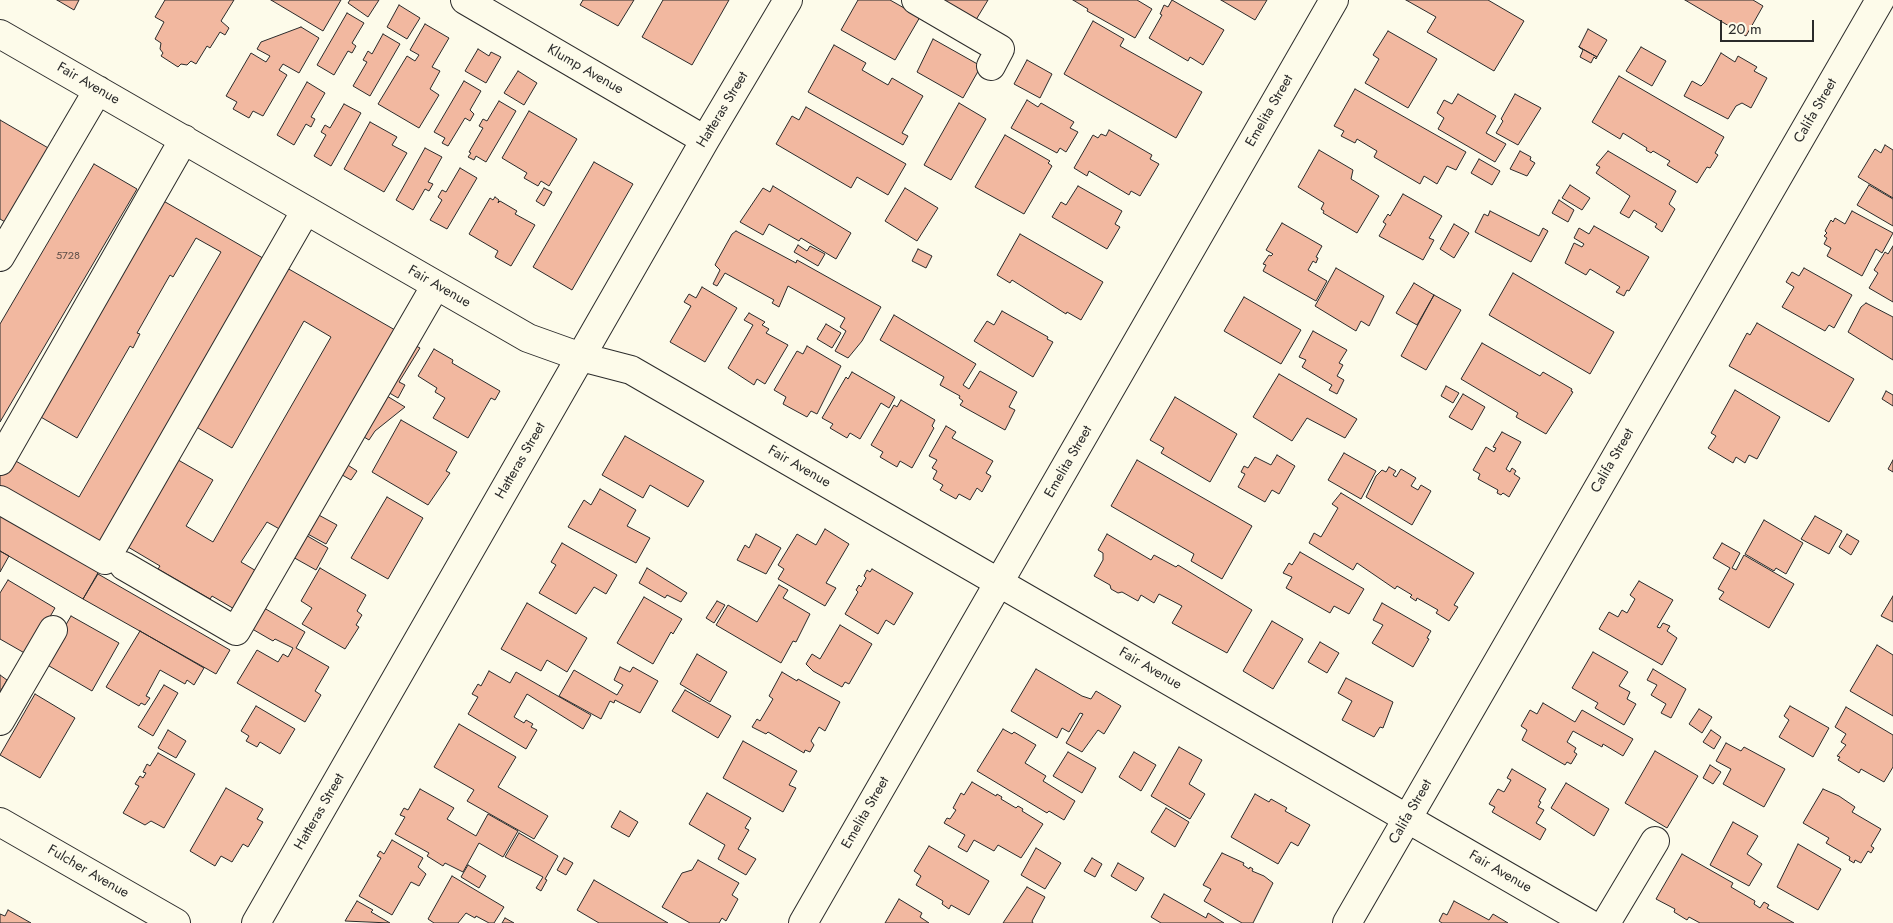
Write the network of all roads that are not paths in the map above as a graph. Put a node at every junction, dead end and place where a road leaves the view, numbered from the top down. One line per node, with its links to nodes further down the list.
1 (465, 0): 10 (street, Klump Avenue)
2 (788, 0): 10 (street, Hatteras Street)
3 (916, 0): 7 (street)
4 (1334, 0): 18 (street, Emelita Street)
5 (1880, 0): 21 (street, Califa Street)
6 (0, 34): 8 (street, Fair Avenue)
7 (991, 66)
8 (98, 90): 9 (street, Fair Avenue); 12 (street)
9 (184, 139): 11 (street, Fair Avenue); 15 (street)
10 (706, 140): 14 (street, Hatteras Street)
11 (306, 210): 13 (street, Fair Avenue); 16 (street)
12 (0, 257)
13 (436, 285): 14 (street, Fair Avenue); 17 (street)
14 (580, 357): 18 (street, Fair Avenue); 25 (street, Hatteras Street)
15 (0, 460)
16 (0, 500)
17 (124, 566)
18 (999, 582): 21 (street, Fair Avenue); 26 (street, Emelita Street)
19 (52, 630): 20 (street)
20 (0, 721)
21 (1407, 819): 27 (street, Califa Street); 28 (street, Fair Avenue)
22 (0, 822): 24 (street, Fulcher Avenue)
23 (1654, 841): 29 (street)
24 (176, 923)
25 (256, 923)
26 (803, 923)
27 (1347, 923)
28 (1588, 923)
29 (1606, 923)

